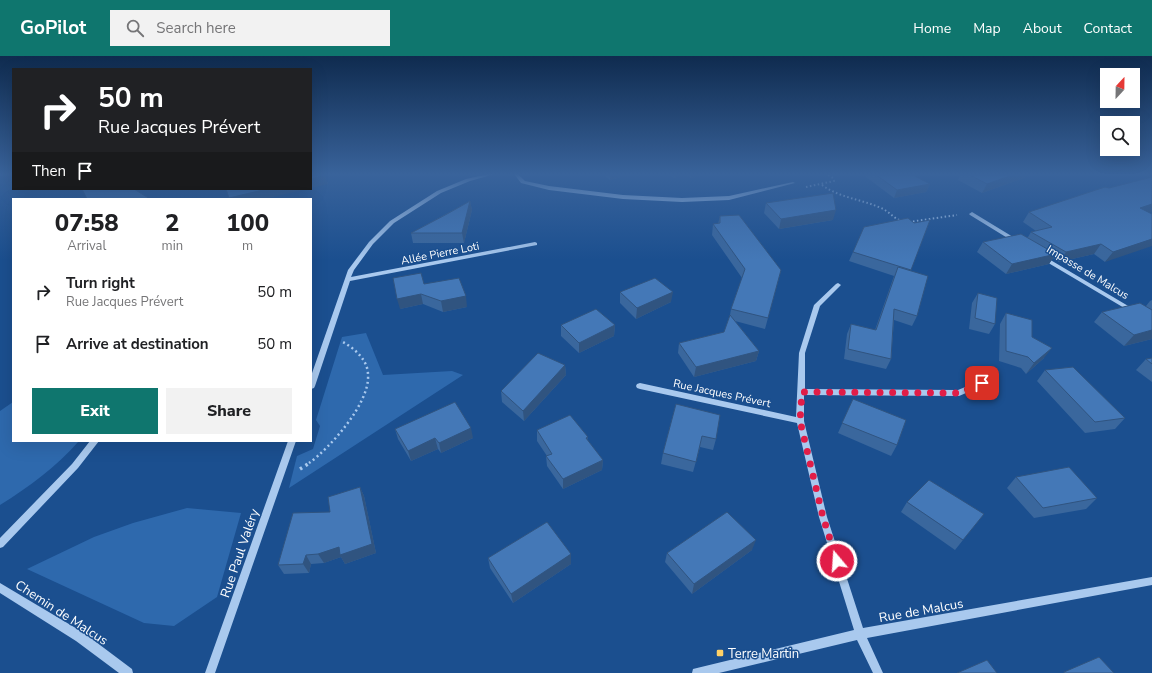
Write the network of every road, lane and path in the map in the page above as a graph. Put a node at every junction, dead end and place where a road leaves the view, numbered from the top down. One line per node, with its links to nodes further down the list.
1 (423, 203): 7 (street)
2 (865, 203): 3 (path)
3 (972, 214): 5 (street)
4 (535, 244): 7 (street, Allée Pierre Loti)
5 (1025, 246)
6 (1039, 254): 9 (street, Impasse de Malcus)
7 (348, 280): 10 (street)
8 (838, 285): 14 (street)
9 (1139, 314)
10 (329, 336): 11 (street); 18 (path)
11 (312, 383)
12 (982, 383): 14 (street)
13 (640, 386): 15 (street, Rue Jacques Prévert)
14 (802, 392): 15 (street)
15 (800, 421): 22 (street)
16 (94, 442): 19 (street)
17 (292, 442): 18 (street, Rue Paul Valéry)
18 (277, 482): 24 (street, Rue Paul Valéry)
19 (0, 544)
20 (1152, 581): 22 (street, Rue de Malcus)
21 (0, 588): 23 (street, Chemin de Malcus)
22 (860, 634): 25 (street, Rue de Malcus); 26 (street)
23 (128, 673)
24 (210, 673)
25 (697, 673)
26 (878, 673)

